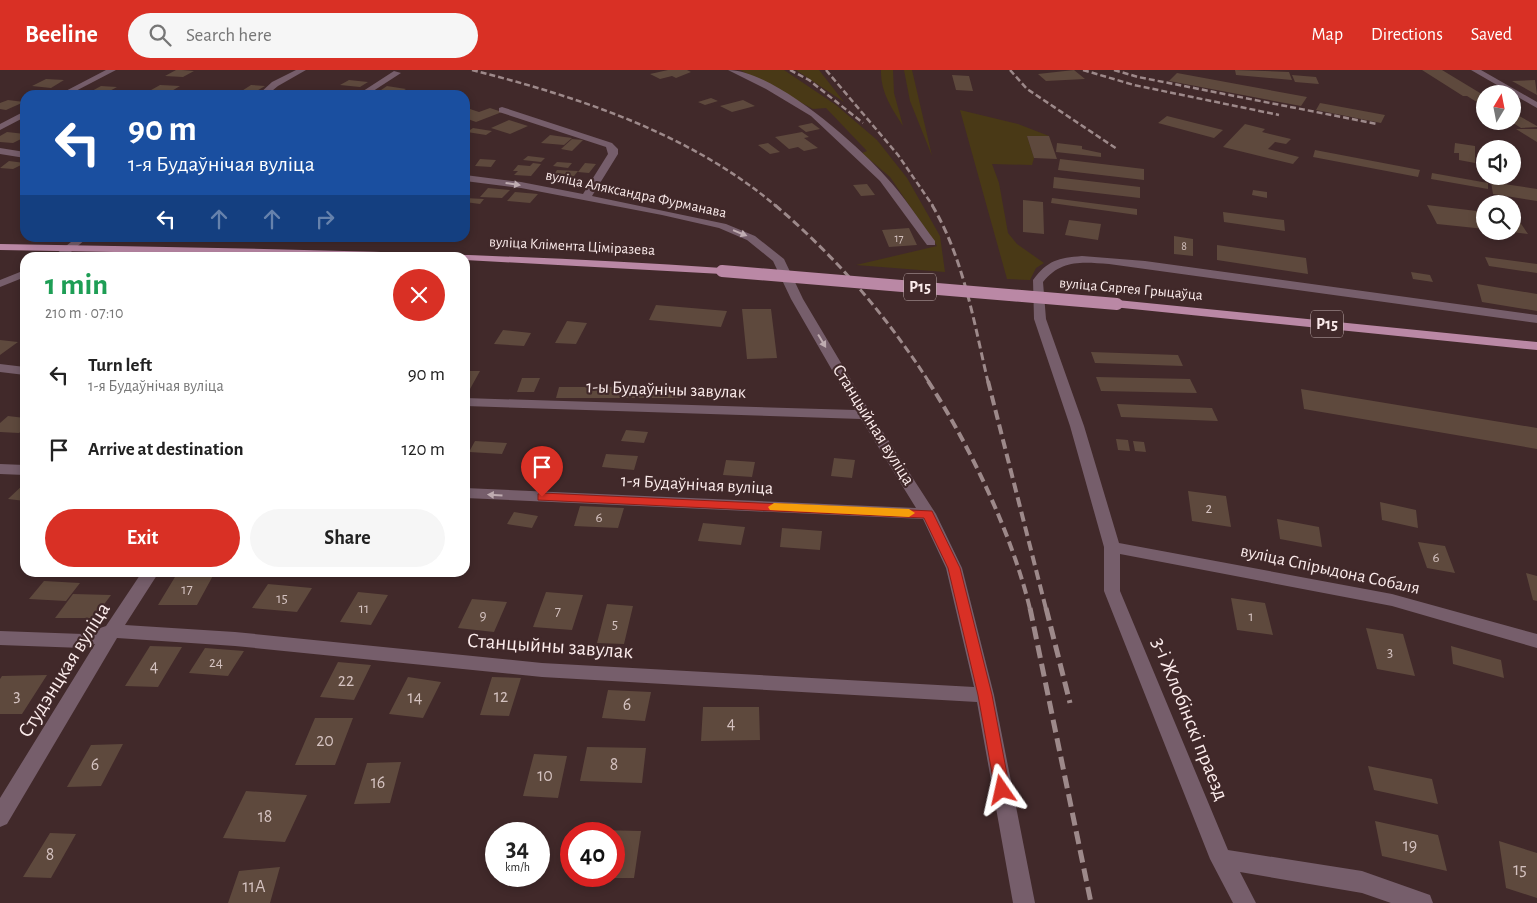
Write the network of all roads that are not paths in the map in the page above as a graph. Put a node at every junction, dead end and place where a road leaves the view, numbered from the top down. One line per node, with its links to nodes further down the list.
1 (112, 70): 6 (street)
2 (302, 70): 7 (street)
3 (732, 70): 18 (street)
4 (1475, 70): 9 (street)
5 (397, 73): 8 (street)
6 (72, 90)
7 (268, 90)
8 (369, 90)
9 (1537, 105)
10 (502, 110): 16 (street)
11 (20, 117): 12 (street)
12 (0, 127)
13 (0, 151): 14 (street)
14 (20, 154)
15 (470, 179): 16 (street, вуліца Аляксандра Фурманава, one-way to 16)
16 (586, 198): 27 (street, вуліца Аляксандра Фурманава, one-way to 27)
17 (76, 242): 20 (street)
18 (931, 243)
19 (0, 247): 20 (main road, вуліца Клімента Ціміразева / Р15)
20 (68, 248): 21 (street); 22 (main road, вуліца Клімента Ціміразева / Р15)
21 (63, 252)
22 (289, 252)
23 (470, 256): 24 (main road, вуліца Клімента Ціміразева / Р15)
24 (722, 271): 29 (main road, вуліца Сяргея Грыцаўца / Р15, bridge)
25 (20, 275): 26 (street)
26 (0, 284)
27 (797, 299): 33 (street, Станцыйная вуліца, one-way to 33)
28 (1537, 318): 38 (street, 3-і Жлобінскі праезд)
29 (1537, 346)
30 (0, 368): 31 (street)
31 (20, 370)
32 (470, 402): 33 (street, 1-ы Будаўнічы завулак)
33 (865, 415): 37 (street, Станцыйная вуліца)
34 (0, 469): 35 (street)
35 (20, 470)
36 (470, 494): 37 (street, 1-я Будаўнічая вуліца, one-way to 36)
37 (928, 514): 43 (street, Станцыйная вуліца)
38 (1112, 547): 42 (street, вуліца Спірыдона Собаля); 45 (street, 3-і Жлобінскі праезд)
39 (149, 577): 40 (street, Студэнцкая вуліца)
40 (112, 631): 41 (street); 43 (street, Станцыйны завулак); 44 (street, Студэнцкая вуліца)
41 (0, 638)
42 (1537, 641)
43 (985, 695): 46 (street, Станцыйная вуліца)
44 (0, 817)
45 (1221, 859): 47 (street, 3-і Жлобінскі праезд); 48 (street)
46 (1024, 903)
47 (1244, 903)
48 (1422, 903)

